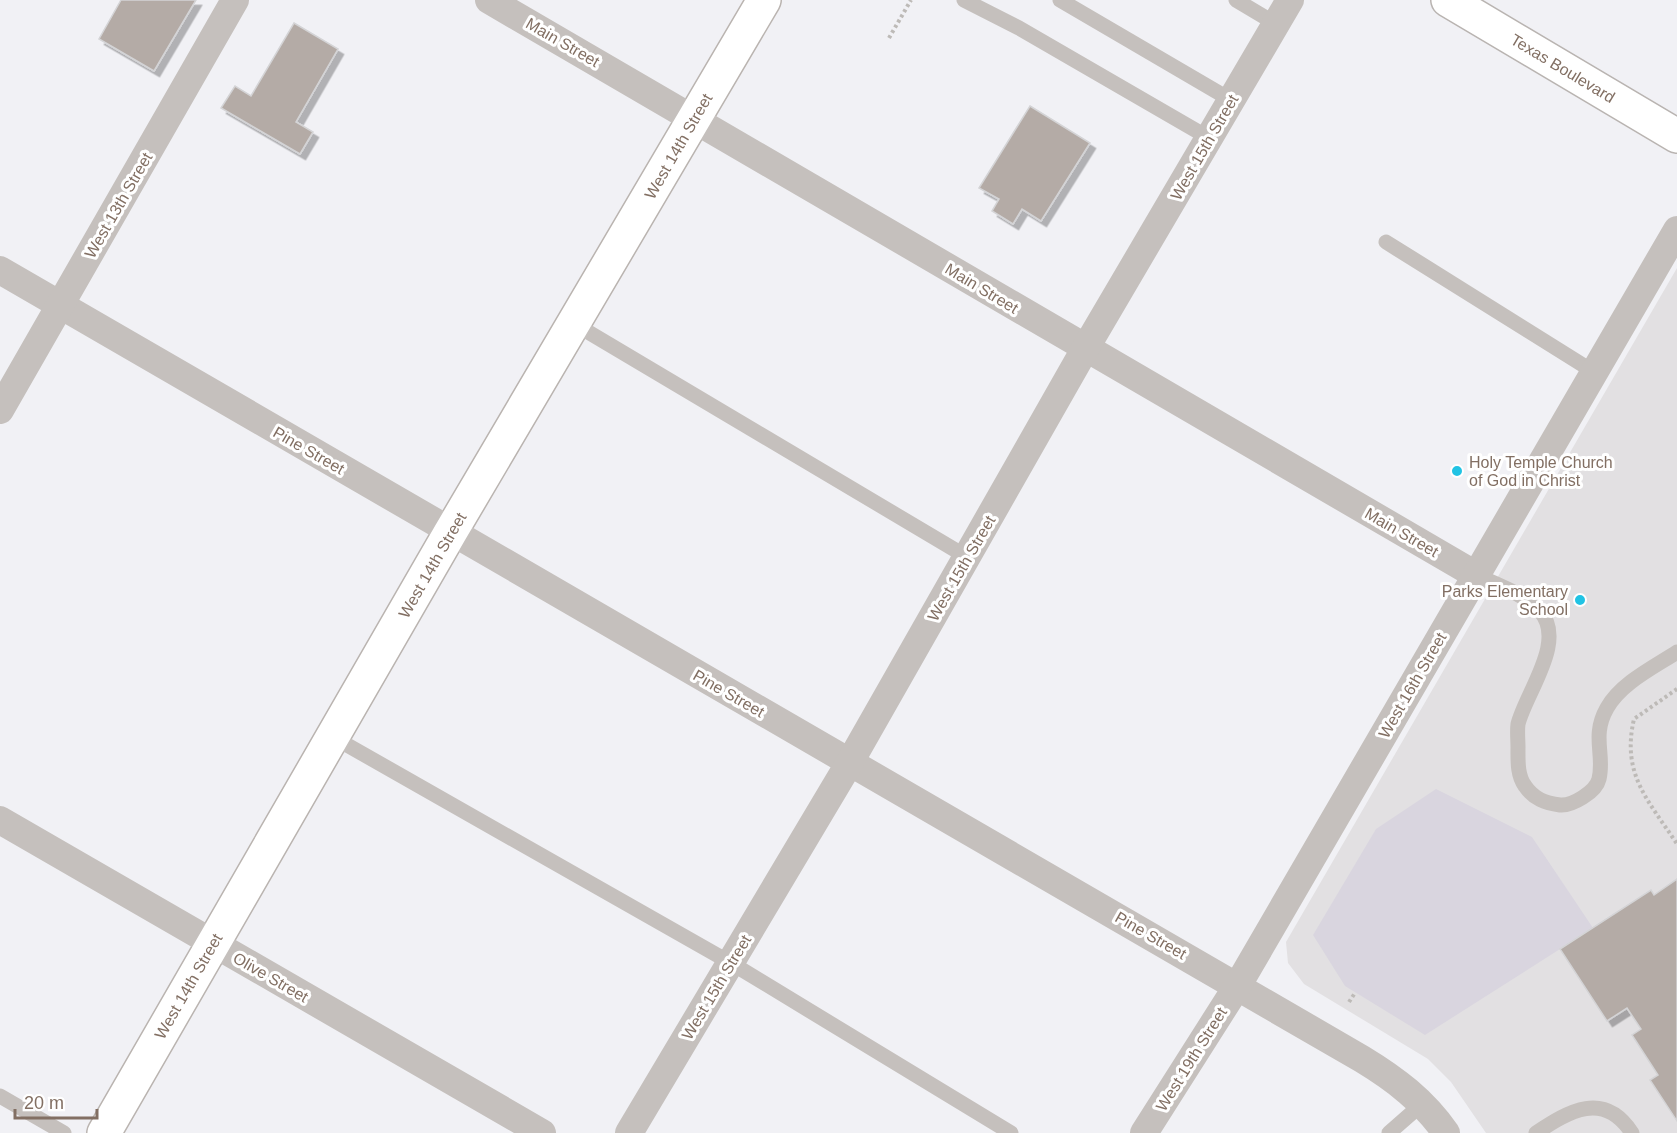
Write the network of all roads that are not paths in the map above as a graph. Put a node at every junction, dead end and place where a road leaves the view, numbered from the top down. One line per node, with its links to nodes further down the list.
1 (235, 0): 16 (street, West 13th Street)
2 (489, 0): 10 (street, Main Street)
3 (764, 0): 10 (street, West 14th Street)
4 (964, 0): 12 (lane)
5 (1060, 0): 9 (lane)
6 (1236, 0): 8 (lane)
7 (1448, 0): 11 (street, Texas Boulevard)
8 (1283, 12): 9 (street, West 15th Street)
9 (1231, 100): 12 (street, West 15th Street)
10 (695, 118): 17 (street, West 14th Street); 18 (street, Main Street)
11 (1677, 136)
12 (1209, 138): 18 (street, West 15th Street)
13 (1677, 230): 19 (street, West 16th Street)
14 (1386, 242): 19 (lane)
15 (0, 270): 16 (street, Pine Street)
16 (62, 304): 20 (street, West 13th Street); 21 (street, Pine Street)
17 (573, 323): 21 (street, West 14th Street); 22 (lane)
18 (1085, 349): 22 (street, West 15th Street); 23 (street, Main Street)
19 (1594, 372): 23 (street, West 16th Street)
20 (0, 410)
21 (450, 533): 25 (street, West 14th Street); 26 (street, Pine Street)
22 (967, 557): 26 (street, West 15th Street)
23 (1476, 575): 24 (lane); 30 (street, West 16th Street)
24 (1677, 652)
25 (333, 737): 28 (street, West 14th Street); 29 (lane)
26 (850, 762): 29 (street, West 15th Street); 30 (street, Pine Street)
27 (0, 820): 28 (street, Olive Street)
28 (213, 943): 34 (street, West 14th Street); 35 (street, Olive Street)
29 (731, 963): 36 (street, West 15th Street); 37 (lane)
30 (1238, 986): 32 (street, Pine Street); 38 (street, West 19th Street)
31 (0, 1096): 33 (lane)
32 (1422, 1104): 39 (lane); 40 (street, Pine Street)
33 (64, 1133)
34 (104, 1133)
35 (542, 1133)
36 (629, 1133)
37 (1011, 1133)
38 (1144, 1133)
39 (1389, 1133)
40 (1446, 1133)
41 (1536, 1133): 42 (lane)
42 (1632, 1133)

